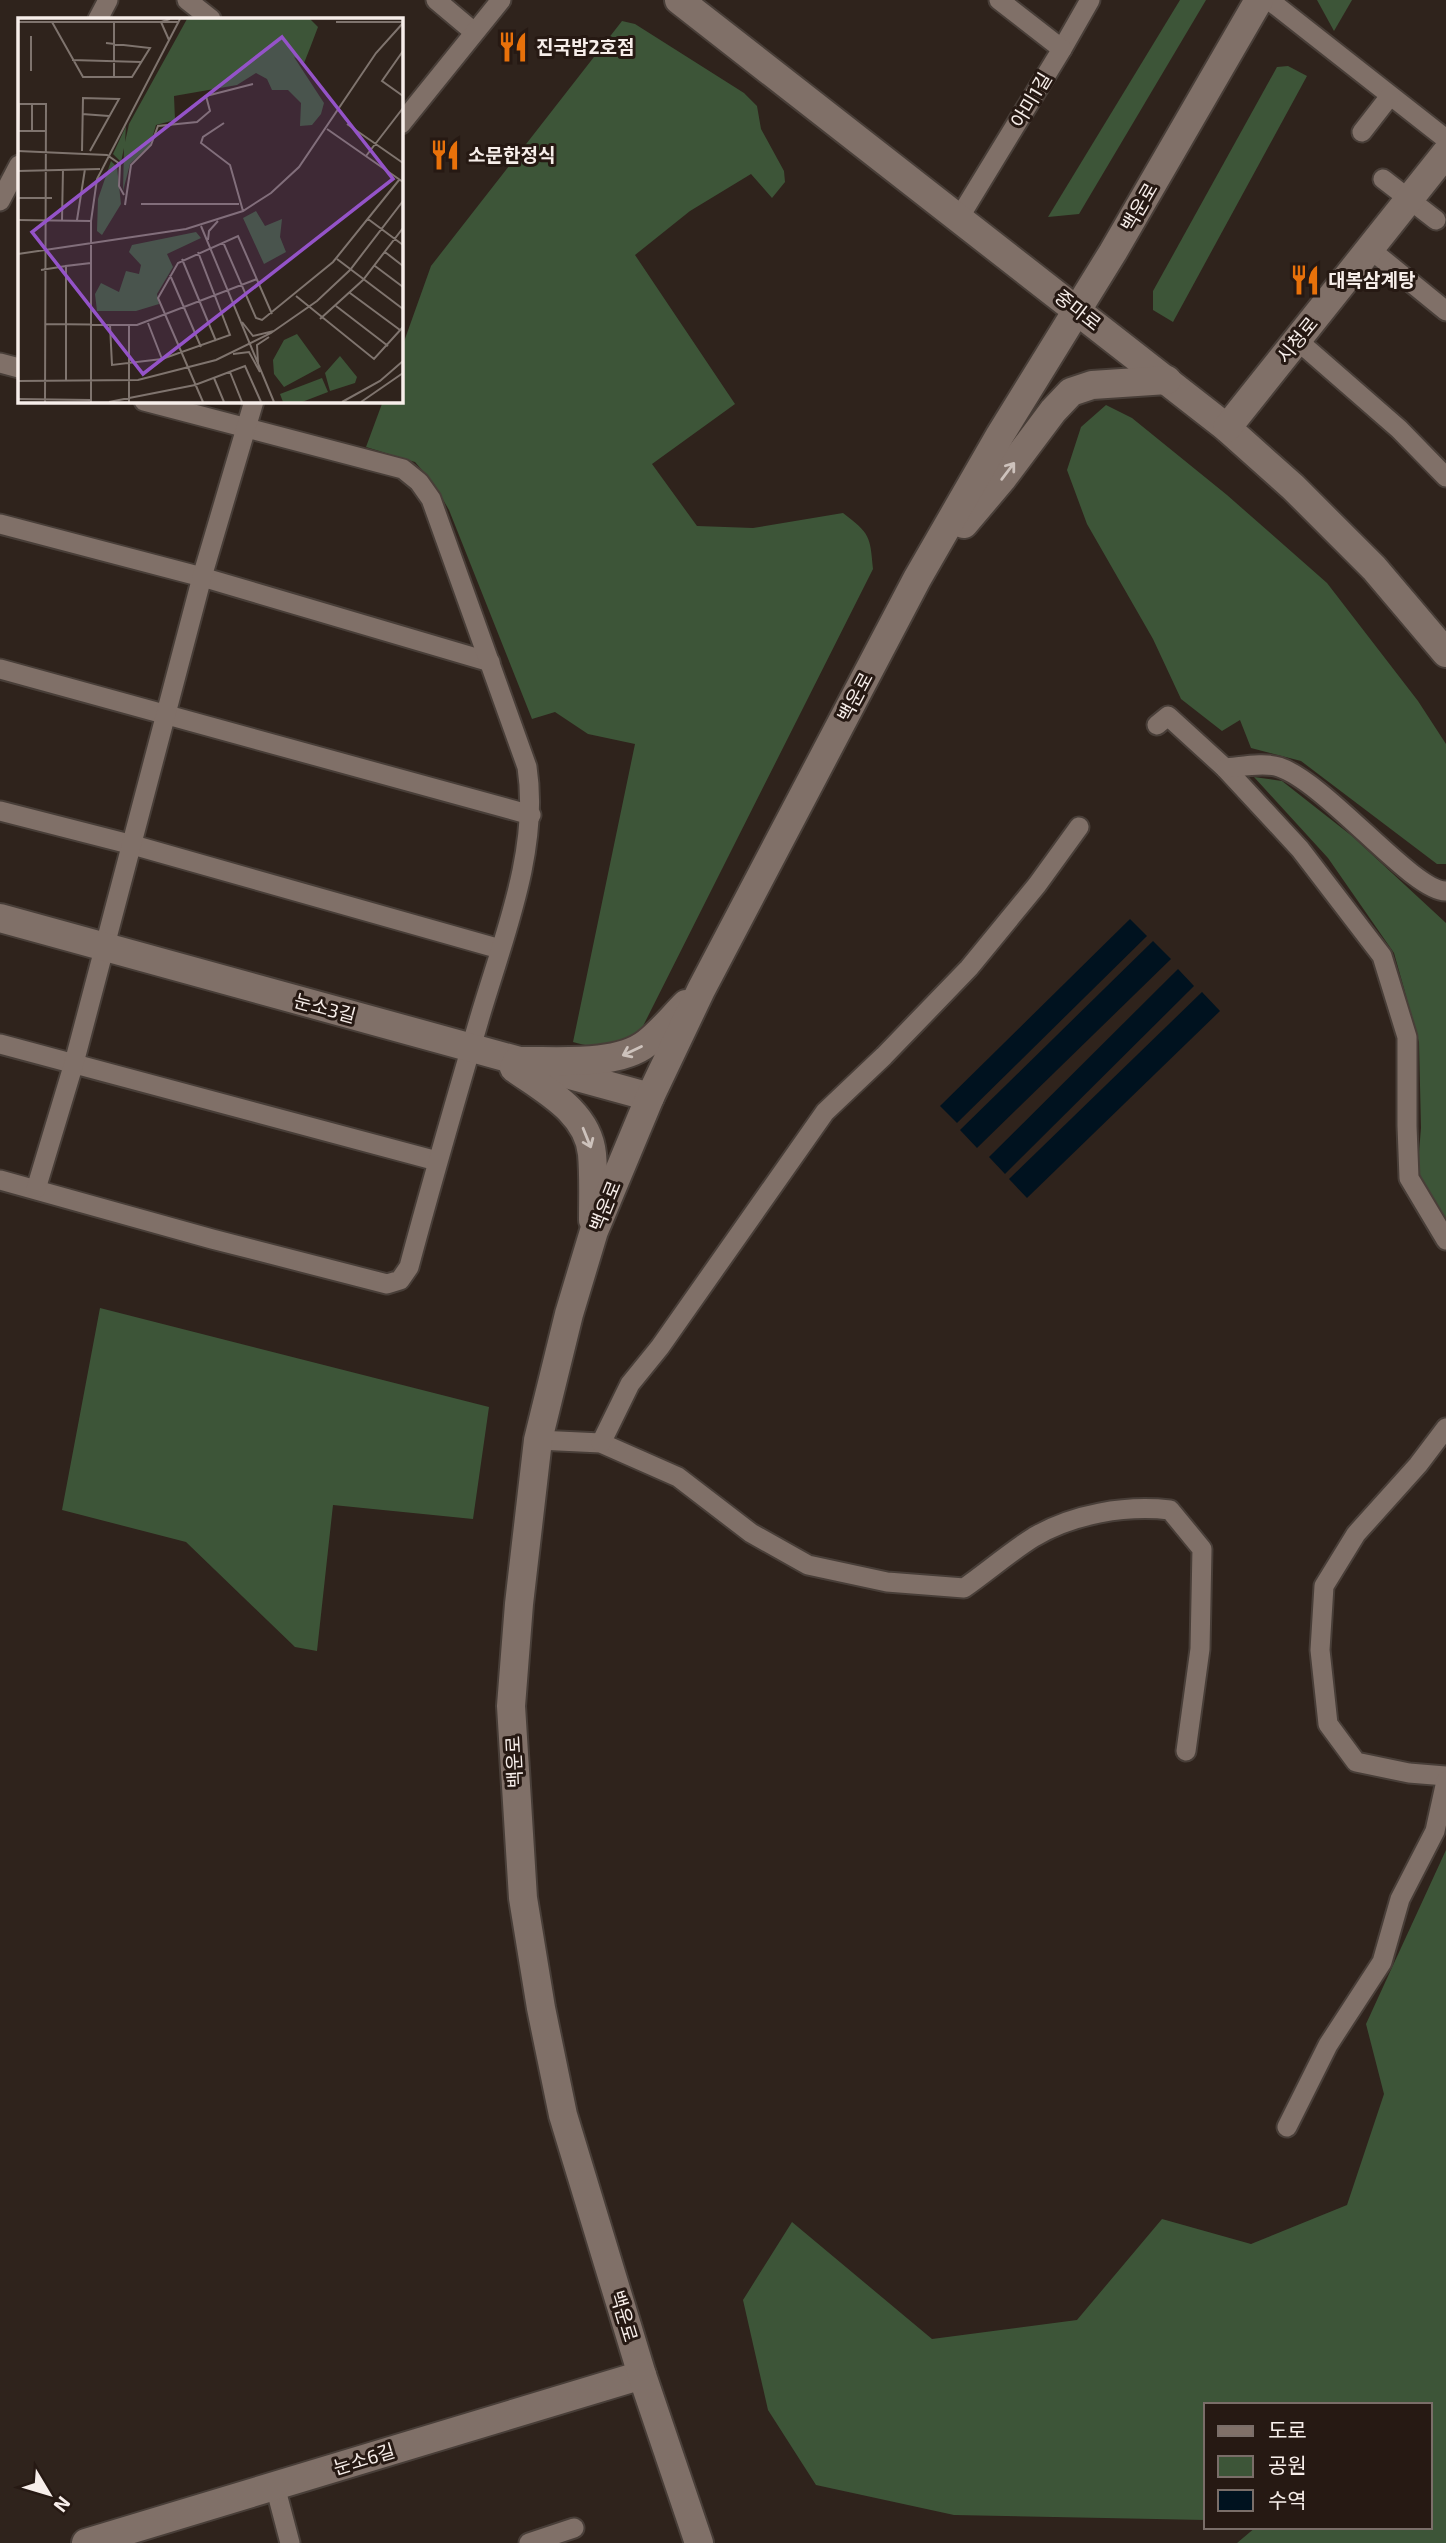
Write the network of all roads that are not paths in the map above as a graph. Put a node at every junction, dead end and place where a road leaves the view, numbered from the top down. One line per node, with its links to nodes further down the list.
1 (108, 0): 10 (street)
2 (187, 0): 11 (street)
3 (436, 0): 12 (street)
4 (500, 0): 12 (street)
5 (679, 0): 23 (street, 중마로)
6 (999, 0): 13 (street)
7 (1090, 0): 13 (street, 아미1길)
8 (1259, 0): 26 (street, 백운로)
9 (1269, 0): 14 (street)
10 (99, 18)
11 (210, 18)
12 (474, 32): 15 (street)
13 (1062, 49): 23 (street, 아미1길)
14 (1390, 96): 16 (street); 17 (street)
15 (402, 123)
16 (1362, 132)
17 (1446, 139)
18 (1446, 153): 21 (street, 시청로)
19 (18, 168): 22 (street)
20 (1383, 178): 21 (street)
21 (1409, 199): 24 (street); 25 (street, 시청로)
22 (7, 201)
23 (959, 218): 26 (street, 중마로)
24 (1436, 220)
25 (1370, 249): 27 (street); 28 (street, 시청로)
26 (1078, 310): 31 (street, 중마로); 39 (street, 백운로)
27 (1446, 311)
28 (1297, 340): 35 (street, 시청로); 36 (street)
29 (0, 363): 30 (street)
30 (18, 368)
31 (1167, 380): 35 (street, 중마로); 39 (street, one-way to 31)
32 (148, 402): 34 (street)
33 (254, 402): 34 (street)
34 (245, 427): 38 (street); 41 (street)
35 (1227, 428): 40 (street, 중마로)
36 (1446, 477)
37 (0, 524): 38 (street)
38 (202, 577): 41 (street); 43 (street)
39 (917, 579): 54 (street, 백운로)
40 (1446, 653)
41 (491, 662): 47 (street)
42 (0, 669): 43 (street)
43 (167, 713): 47 (street); 49 (street)
44 (1157, 725): 45 (street)
45 (1225, 768): 50 (street); 64 (street)
46 (0, 811): 49 (street)
47 (531, 815): 53 (street)
48 (1079, 827): 67 (street)
49 (132, 845): 52 (street); 53 (street)
50 (1446, 891)
51 (0, 918): 52 (street, 눈소3길)
52 (105, 947): 56 (street, 눈소3길); 58 (street)
53 (500, 949): 56 (street)
54 (701, 990): 57 (street, one-way to 57); 59 (street, 백운로)
55 (0, 1044): 58 (street)
56 (471, 1048): 57 (street, 눈소3길); 60 (street)
57 (517, 1061): 59 (street, 눈소3길); 63 (street, one-way to 63)
58 (74, 1063): 60 (street); 62 (street)
59 (650, 1097): 63 (street, 백운로)
60 (437, 1161): 62 (street)
61 (0, 1180): 62 (street)
62 (36, 1189)
63 (594, 1231): 66 (street, 백운로)
64 (1446, 1240)
65 (1446, 1428): 69 (street)
66 (538, 1440): 67 (street); 72 (street, 백운로)
67 (601, 1443): 68 (street)
68 (1186, 1751)
69 (1446, 1776)
70 (1446, 1781): 71 (street)
71 (1287, 2127)
72 (642, 2375): 73 (street, 눈소6길); 78 (street, 백운로)
73 (275, 2486): 75 (street, 눈소6길); 76 (street)
74 (574, 2528): 77 (street)
75 (86, 2543)
76 (290, 2543)
77 (528, 2543)
78 (699, 2543)

